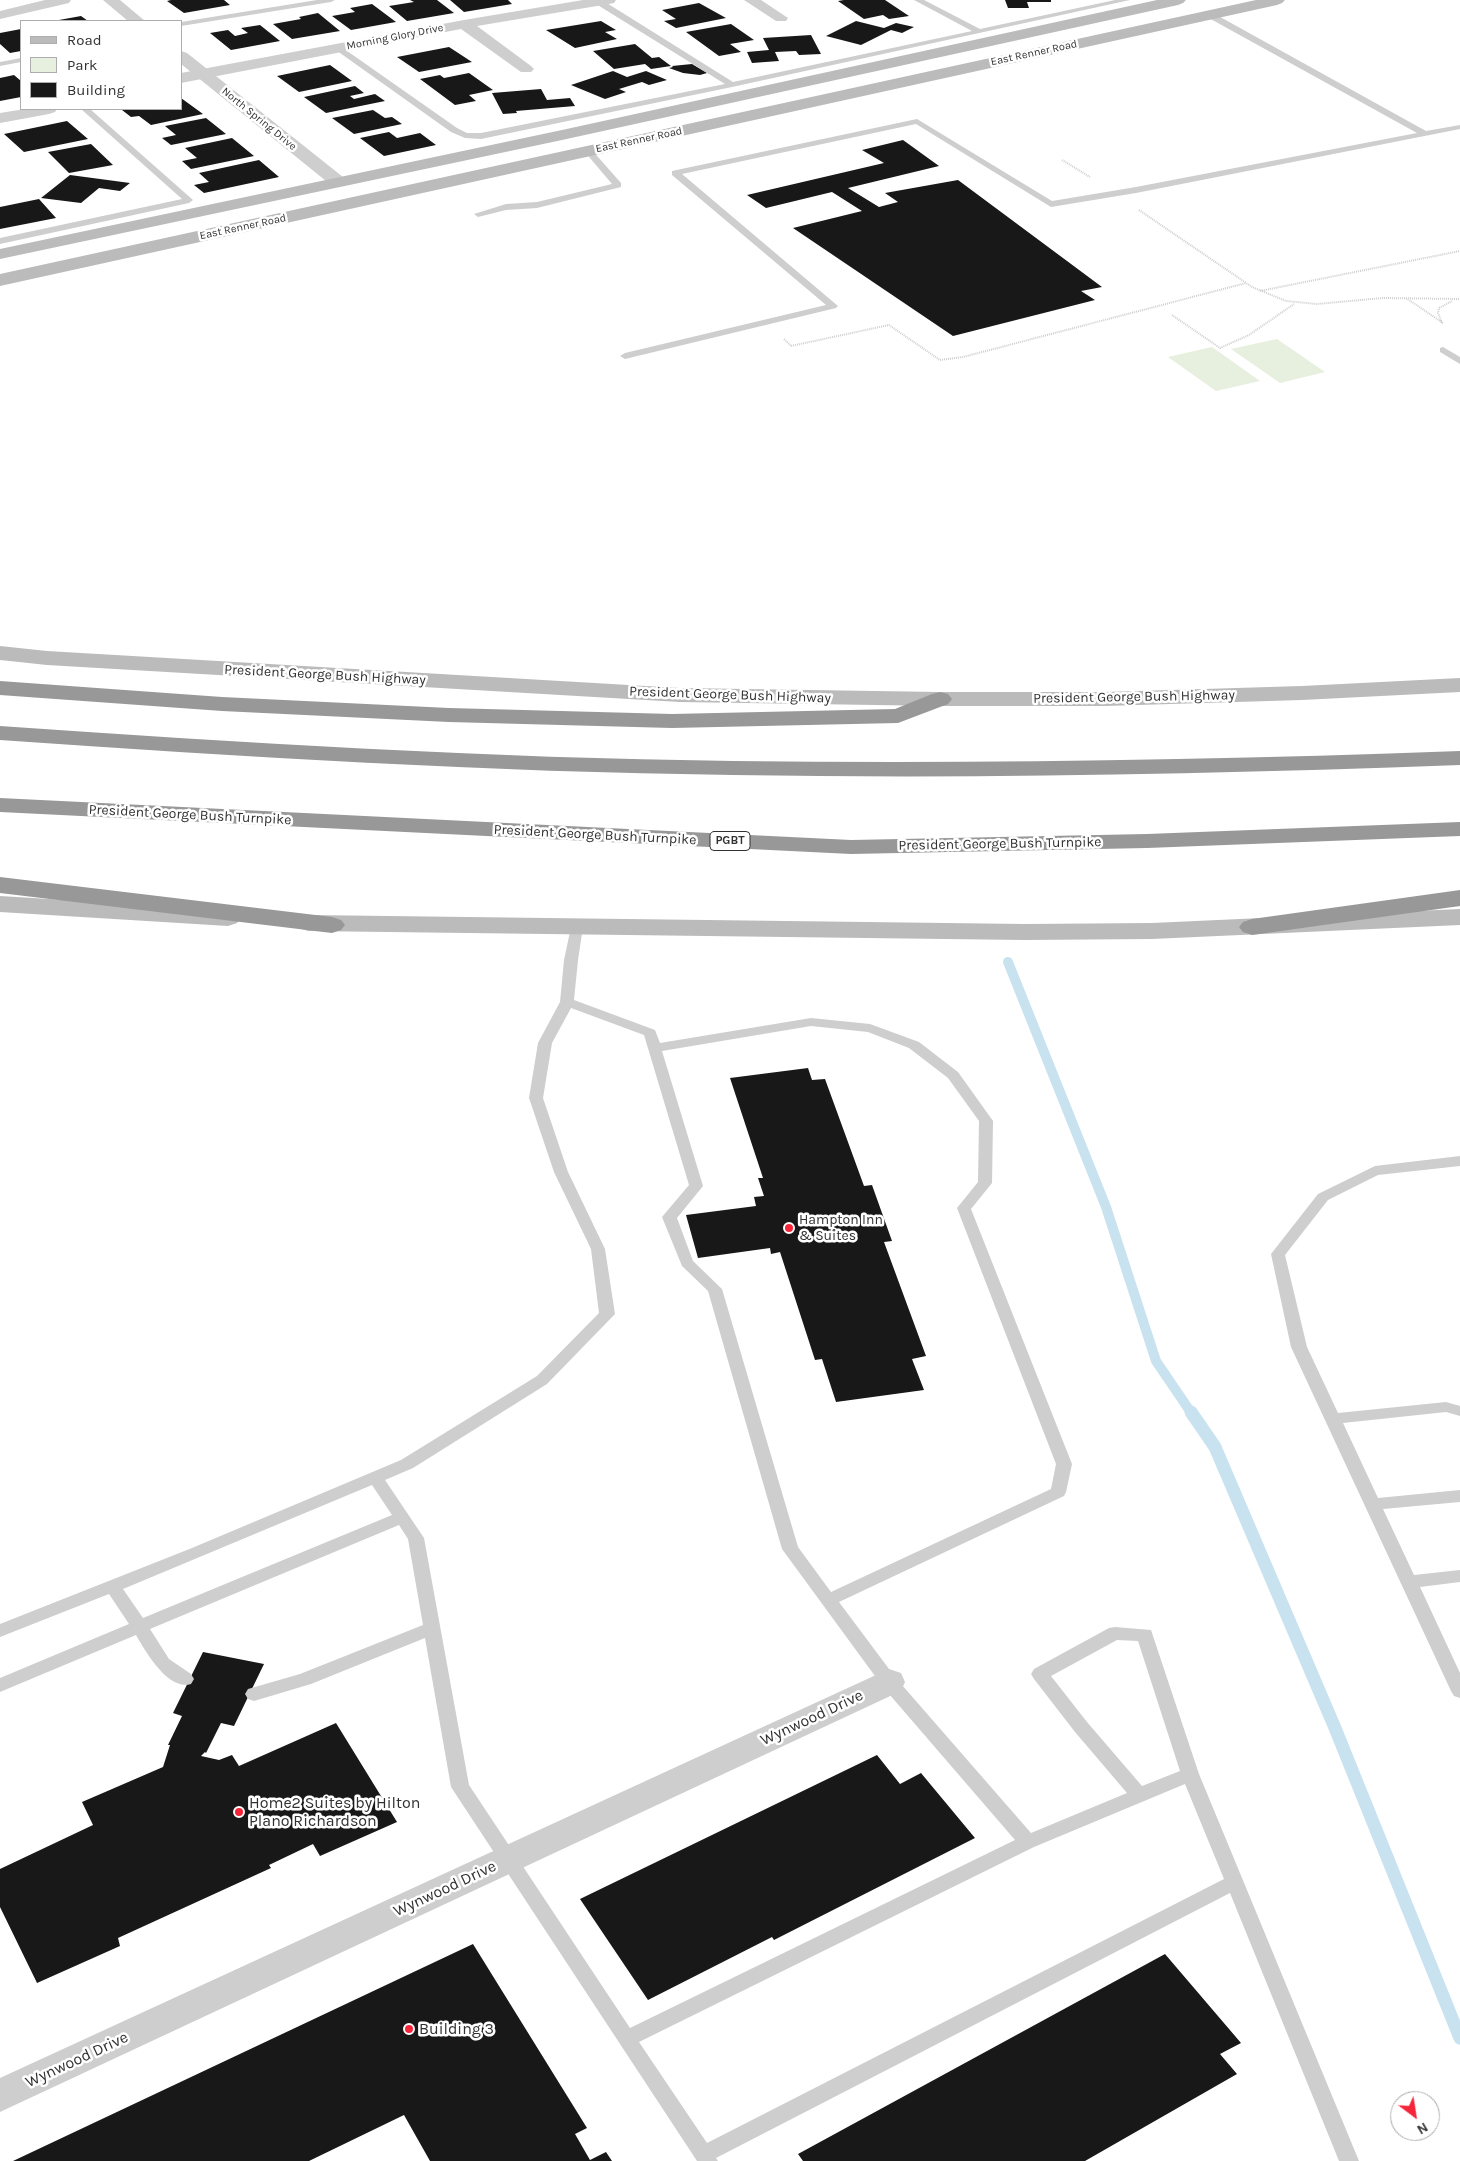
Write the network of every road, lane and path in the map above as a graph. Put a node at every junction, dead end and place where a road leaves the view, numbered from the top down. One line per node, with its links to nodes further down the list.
1 (64, 0): 10 (street)
2 (111, 0): 13 (street)
3 (331, 0): 14 (lane)
4 (751, 0): 12 (street)
5 (918, 0): 16 (lane)
6 (1126, 0): 16 (lane)
7 (1178, 0): 11 (main road); 31 (main road, East Renner Road)
8 (1277, 0): 11 (main road, East Renner Road)
9 (604, 1): 15 (street, Morning Glory Drive); 24 (lane)
10 (0, 15)
11 (1210, 15): 30 (lane); 33 (main road, East Renner Road)
12 (780, 18)
13 (137, 20)
14 (182, 24)
15 (464, 24): 17 (street, Morning Glory Drive); 21 (street)
16 (978, 31): 24 (lane)
17 (337, 48): 22 (street, Morning Glory Drive); 24 (lane)
18 (182, 57): 22 (street, North Spring Drive)
19 (20, 60): 20 (lane)
20 (0, 64)
21 (526, 69)
22 (202, 73): 23 (street, Morning Glory Drive); 35 (street, North Spring Drive)
23 (182, 78)
24 (732, 85)
25 (44, 110): 27 (street)
26 (87, 110): 40 (lane)
27 (0, 118)
28 (1460, 127): 29 (lane)
29 (1443, 131): 30 (lane); 32 (lane)
30 (1425, 134): 37 (lane)
31 (562, 135): 33 (main road); 35 (main road, East Renner Road)
32 (1460, 140)
33 (588, 151): 36 (main road, East Renner Road); 38 (lane)
34 (1062, 160): 37 (path)
35 (337, 181): 36 (main road); 39 (main road); 42 (main road, East Renner Road)
36 (403, 192): 39 (main road, East Renner Road)
37 (1114, 194): 44 (path); 49 (lane)
38 (478, 214)
39 (232, 230): 43 (main road, East Renner Road)
40 (0, 241)
41 (1460, 251): 45 (path)
42 (0, 254)
43 (0, 280)
44 (1246, 283): 45 (path); 49 (path)
45 (1259, 291): 47 (path)
46 (1405, 298): 46 (path); 47 (path)
47 (1294, 303): 48 (path)
48 (1172, 315)
49 (765, 323): 51 (lane)
50 (1443, 350): 52 (lane)
51 (625, 356)
52 (1460, 361)
53 (0, 653): 56 (main road, President George Bush Highway)
54 (1460, 685): 56 (main road, President George Bush Highway)
55 (0, 688): 56 (highway)
56 (940, 699)
57 (0, 733): 58 (highway)
58 (1460, 758)
59 (0, 805): 60 (highway, President George Bush Turnpike / PGBT)
60 (1460, 829)
61 (0, 886): 65 (highway)
62 (1460, 898): 67 (highway)
63 (0, 904): 65 (main road)
64 (1460, 917): 67 (main road)
65 (332, 925): 66 (main road)
66 (577, 927): 67 (main road); 68 (lane)
67 (1252, 927)
68 (567, 1002): 69 (lane); 73 (lane)
69 (654, 1048): 80 (lane); 80 (lane)
70 (1460, 1161): 72 (lane)
71 (1460, 1411): 72 (lane)
72 (1333, 1419): 75 (lane)
73 (375, 1477): 76 (lane); 79 (lane)
74 (1460, 1496): 75 (lane)
75 (1373, 1504): 78 (lane)
76 (402, 1516): 81 (lane); 82 (lane)
77 (1460, 1576): 78 (lane)
78 (1409, 1582): 84 (lane)
79 (113, 1586): 81 (lane); 83 (lane)
80 (829, 1600): 86 (lane)
81 (139, 1627): 85 (lane); 87 (lane)
82 (432, 1628): 89 (lane); 93 (lane)
83 (0, 1631)
84 (1456, 1672): 88 (lane)
85 (185, 1679)
86 (889, 1682): 92 (lane); 93 (street, Wynwood Drive)
87 (0, 1685)
88 (1460, 1691)
89 (254, 1694)
90 (1190, 1774): 91 (lane); 91 (lane); 94 (lane)
91 (1139, 1795): 92 (lane)
92 (1028, 1842): 95 (lane)
93 (509, 1859): 95 (lane); 96 (street, Wynwood Drive)
94 (1234, 1882): 97 (lane); 98 (lane)
95 (628, 2038): 97 (lane)
96 (0, 2096)
97 (706, 2158)
98 (1349, 2161)

